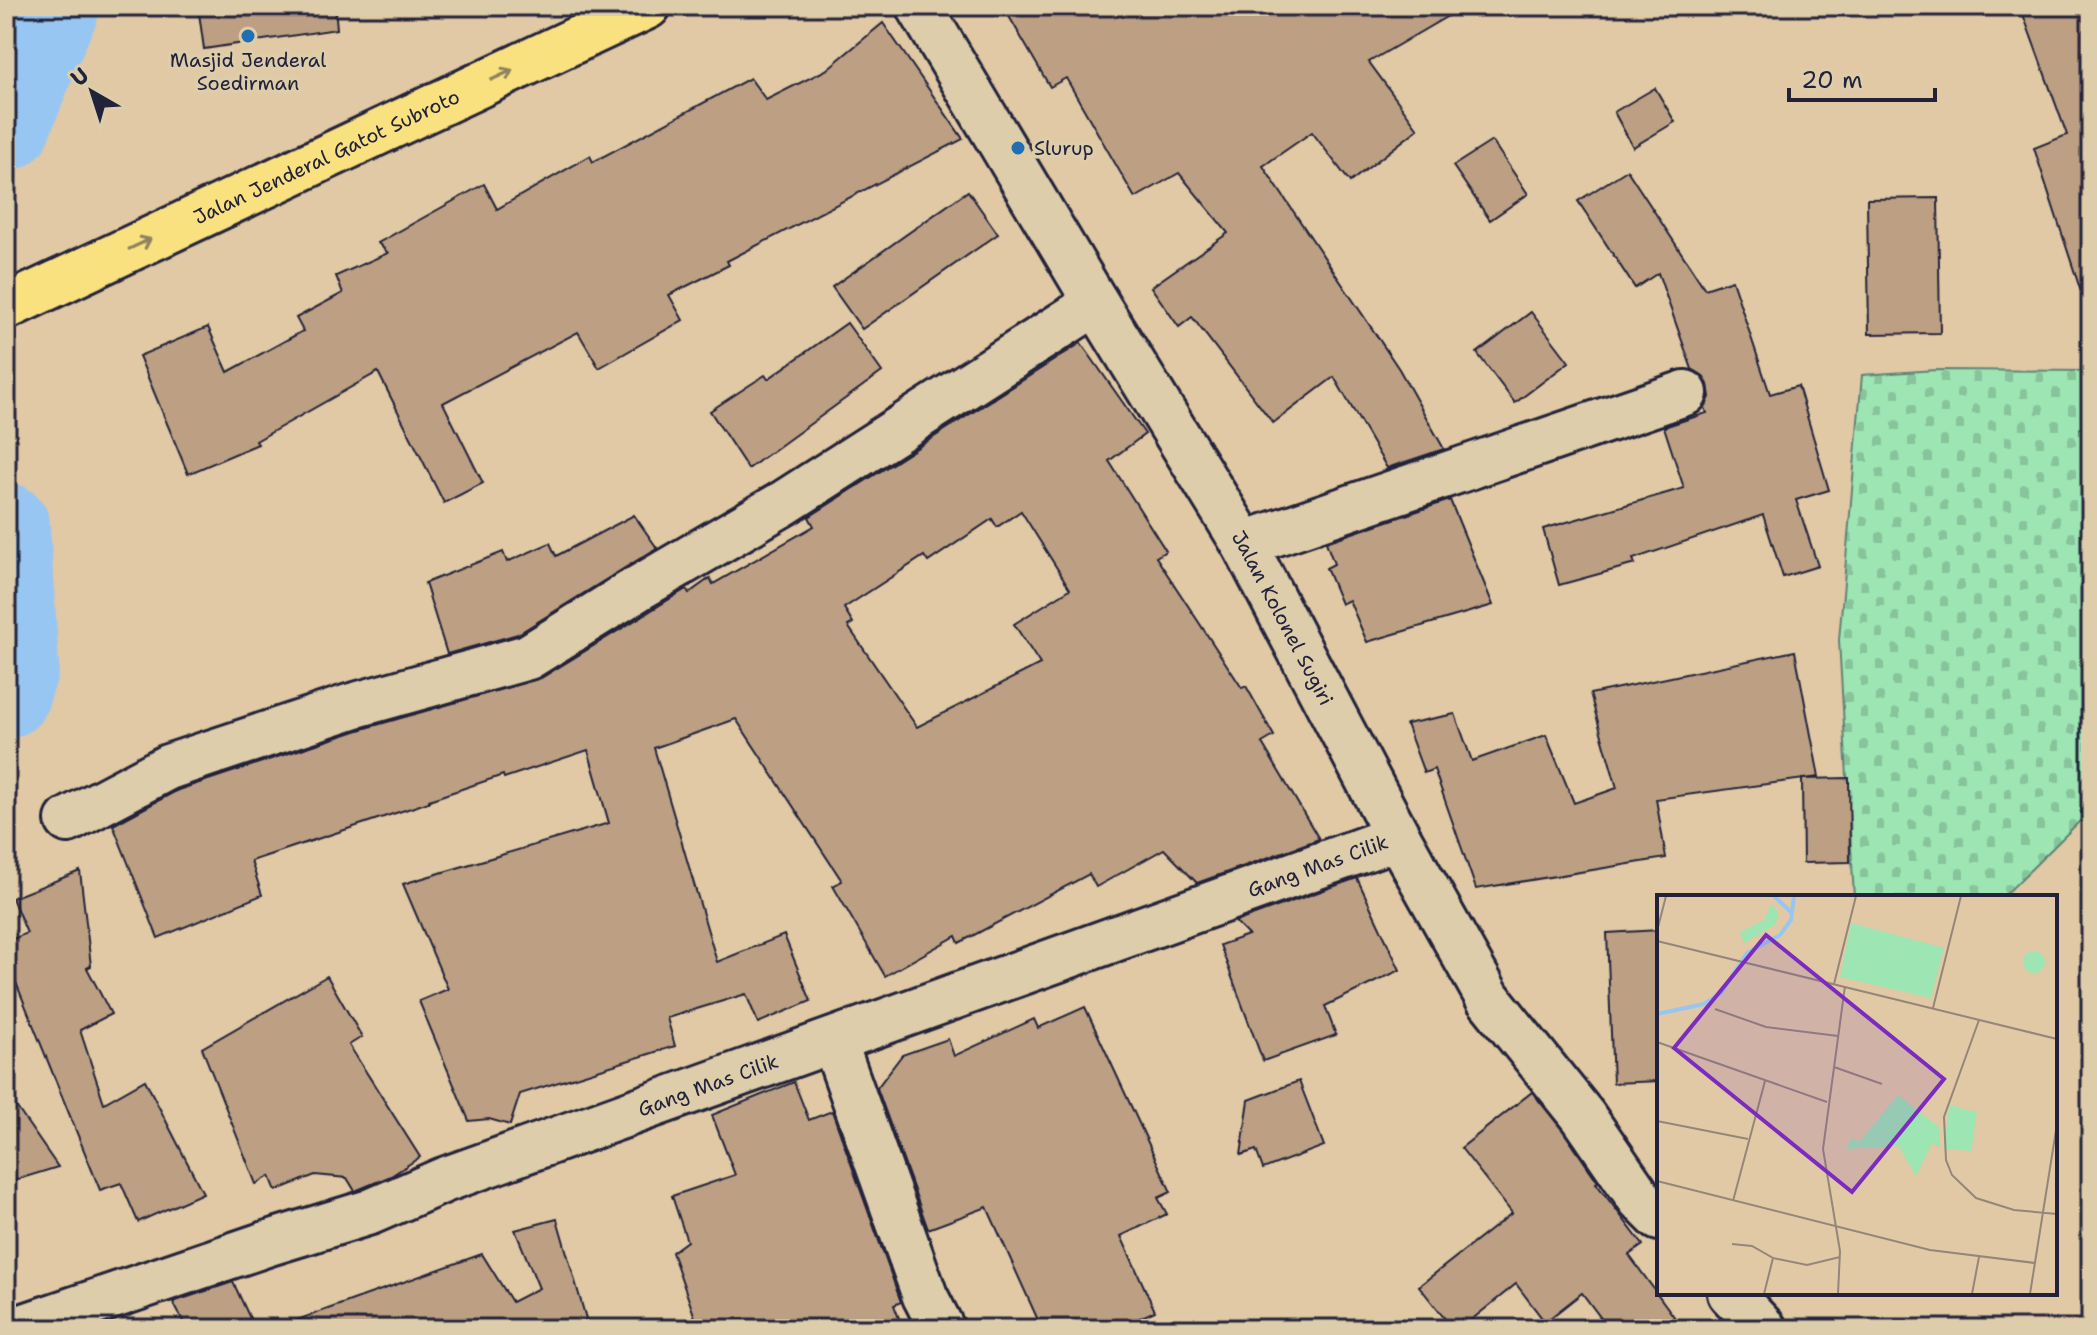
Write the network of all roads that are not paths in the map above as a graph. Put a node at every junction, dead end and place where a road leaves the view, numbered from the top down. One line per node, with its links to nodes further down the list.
1 (648, 6): 4 (main road, Jalan Jenderal Gatot Subroto, one-way to 1)
2 (919, 6): 3 (street, Jalan Kolonel Sugiri)
3 (1096, 303): 6 (street, Jalan Kolonel Sugiri); 7 (street)
4 (6, 307)
5 (1685, 393): 6 (street)
6 (1244, 544): 8 (street, Jalan Kolonel Sugiri)
7 (68, 820)
8 (1398, 837): 9 (street, Gang Mas Cilik); 10 (street, Jalan Kolonel Sugiri)
9 (834, 1041): 12 (street, Gang Mas Cilik); 13 (street)
10 (1657, 1216)
11 (1732, 1295): 14 (street)
12 (16, 1329)
13 (942, 1329)
14 (1764, 1329)

